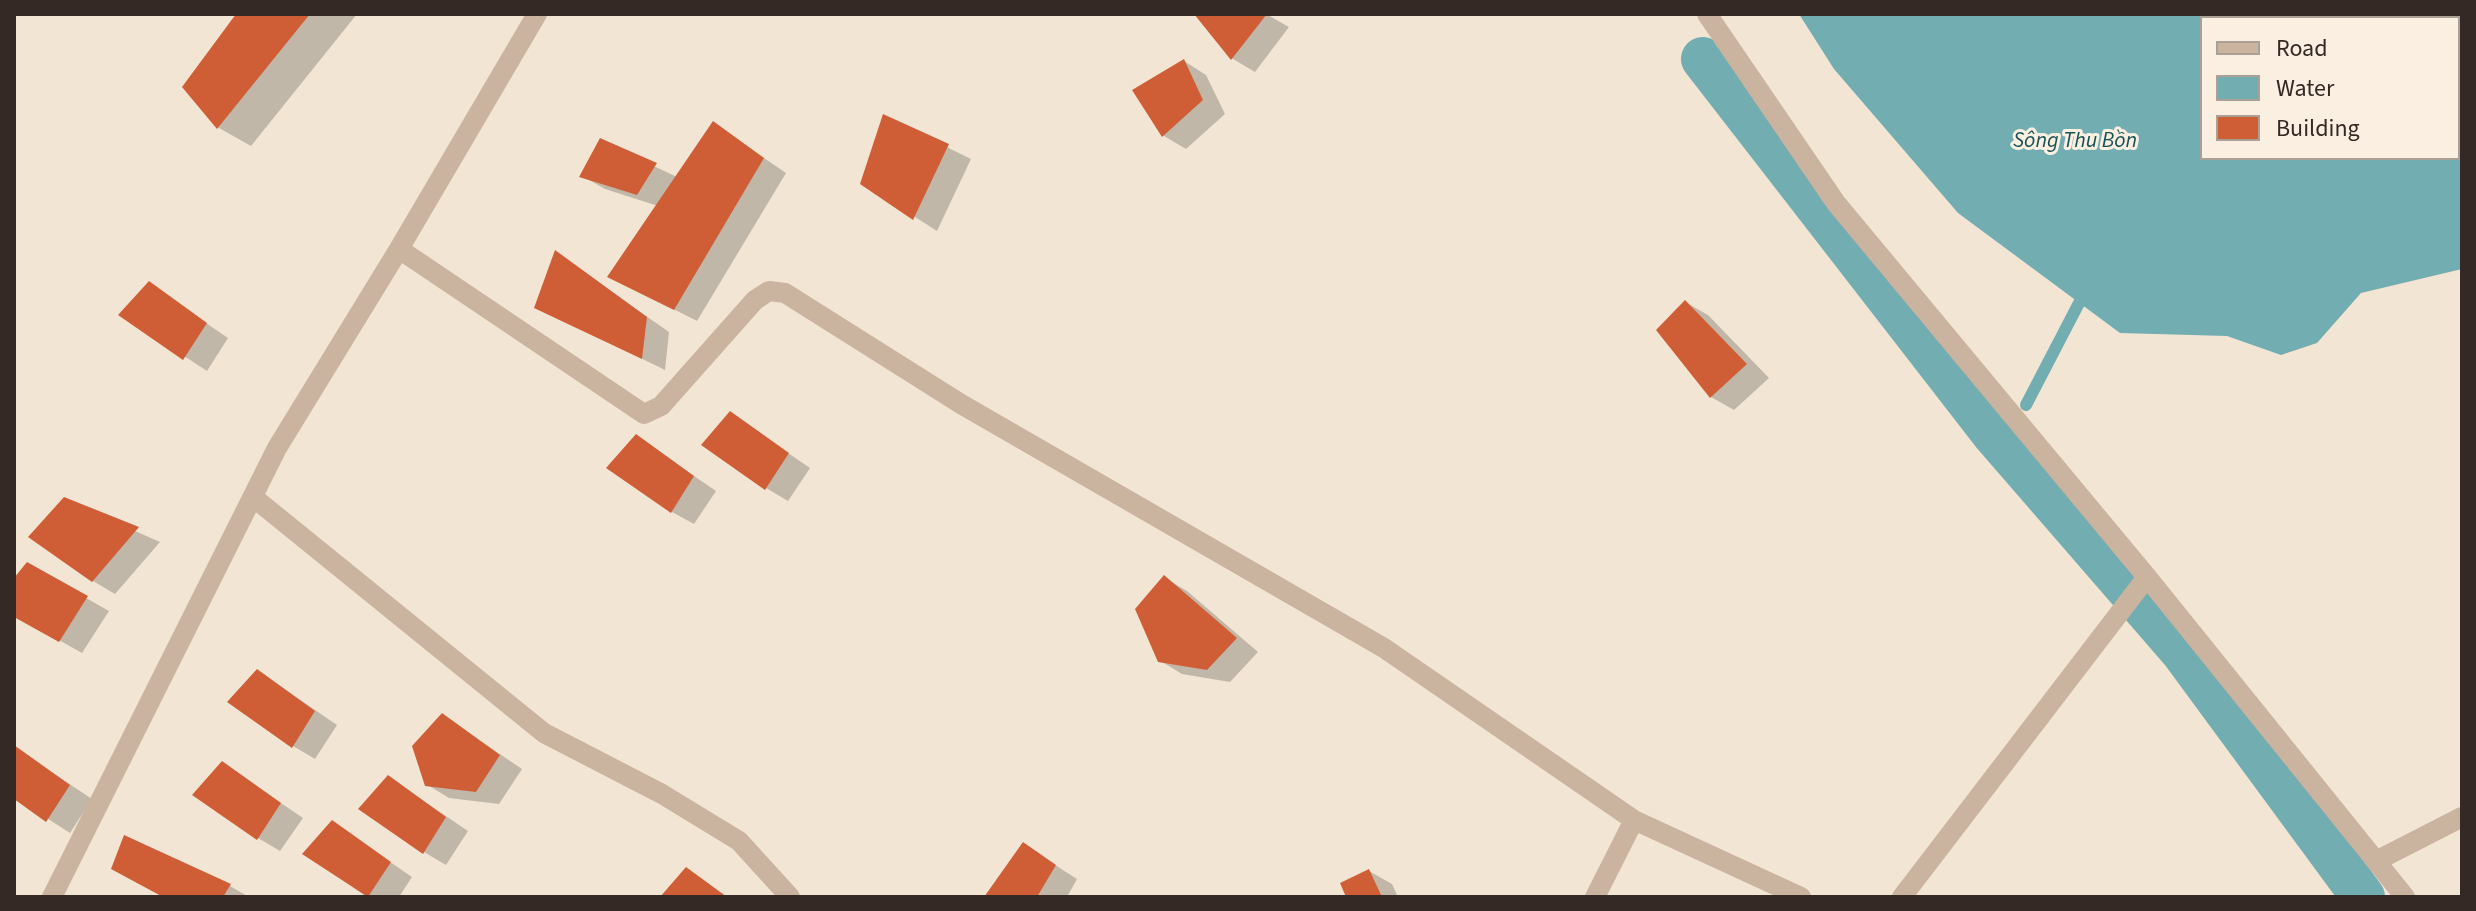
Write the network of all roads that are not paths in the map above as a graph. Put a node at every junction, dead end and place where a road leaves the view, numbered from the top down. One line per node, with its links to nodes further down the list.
1 (537, 14): 3 (street)
2 (1707, 14): 5 (street)
3 (399, 249): 4 (street); 7 (street)
4 (253, 497): 9 (street); 10 (street)
5 (2137, 588): 8 (street); 13 (street)
6 (2462, 817): 8 (street)
7 (1634, 820): 11 (street); 12 (street)
8 (2378, 860): 14 (street)
9 (52, 897)
10 (790, 897)
11 (1595, 897)
12 (1801, 897)
13 (1902, 897)
14 (2405, 897)

